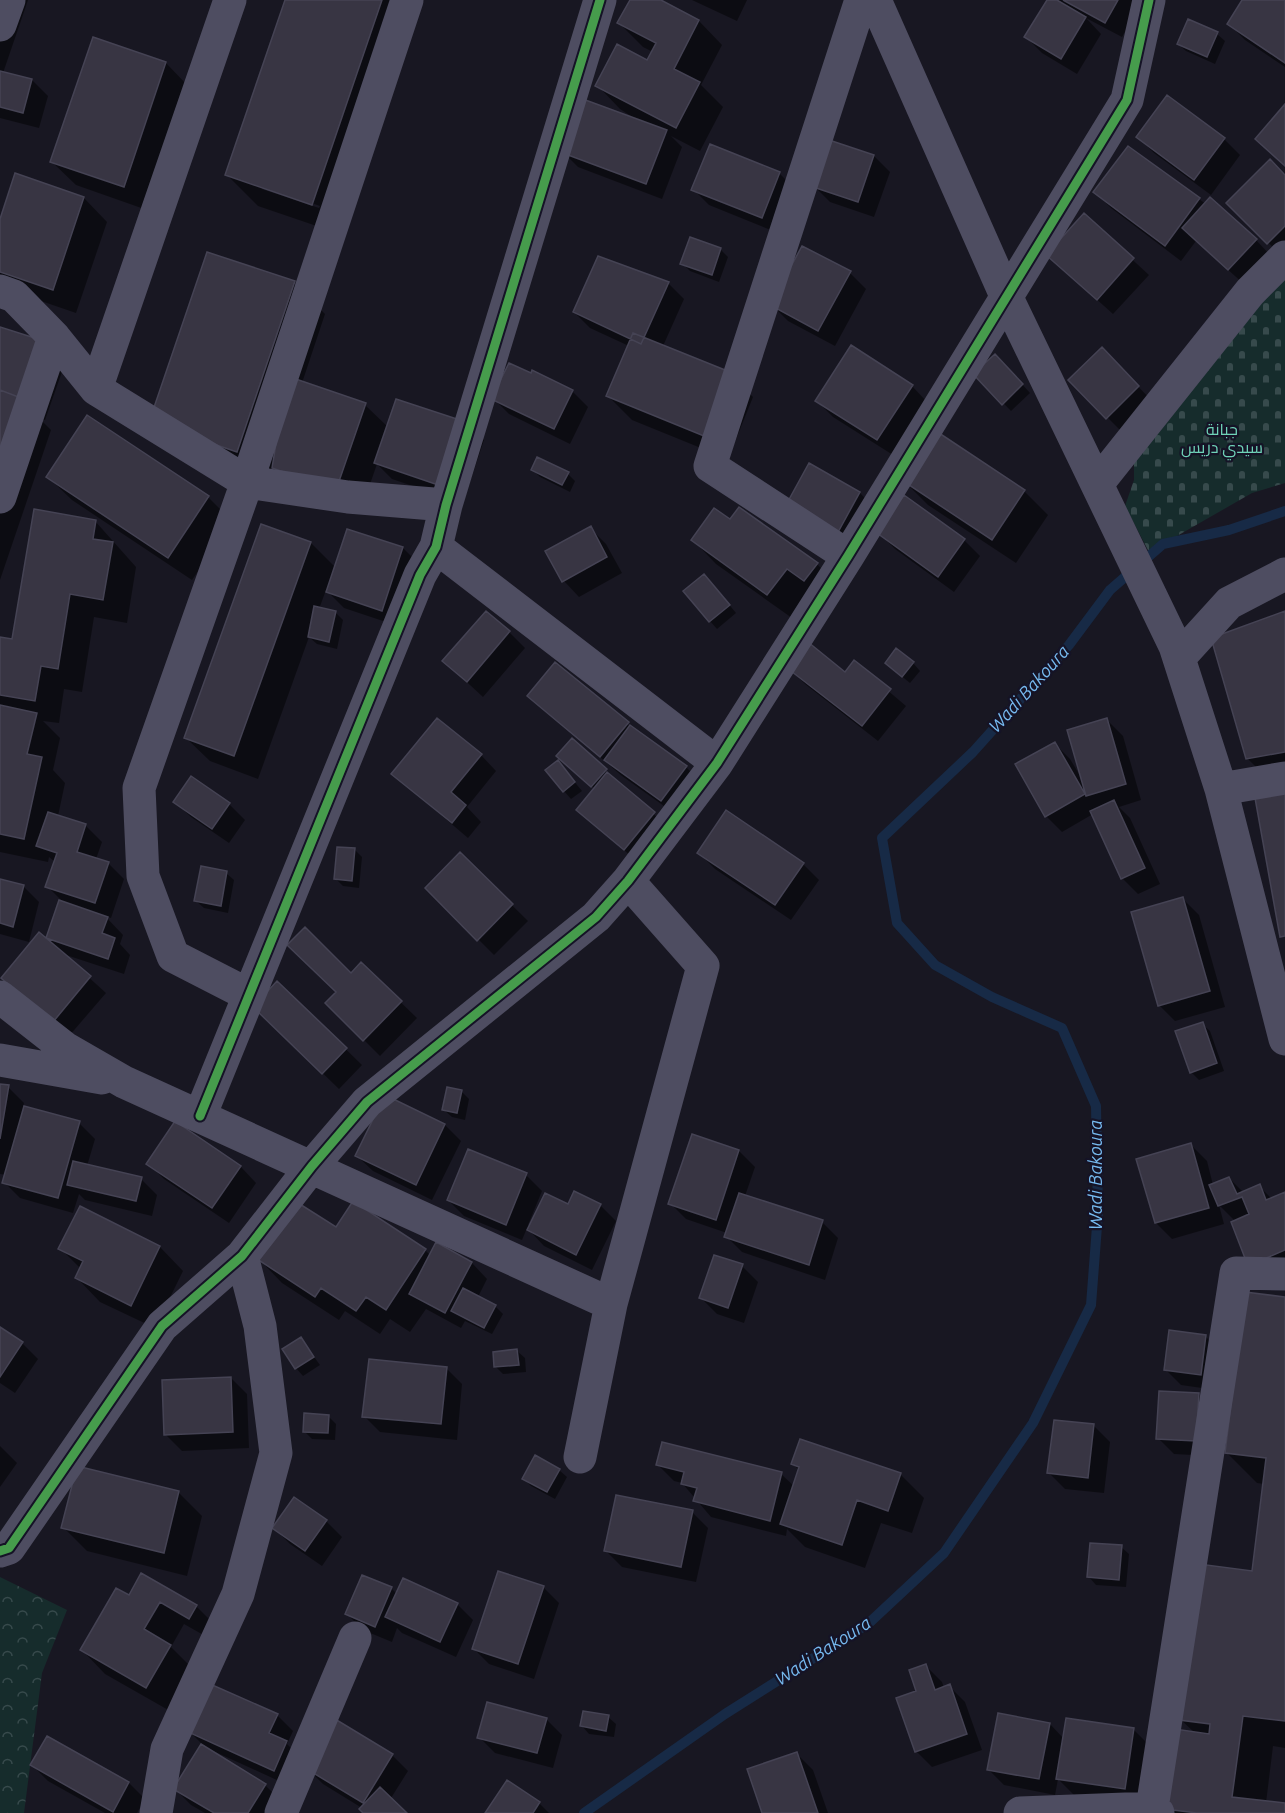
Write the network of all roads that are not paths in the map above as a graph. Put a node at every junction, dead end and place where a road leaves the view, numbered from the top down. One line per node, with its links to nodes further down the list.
1 (9, 0): 8 (street)
2 (230, 0): 13 (street)
3 (407, 0): 14 (street)
4 (600, 0): 17 (street)
5 (861, 0): 19 (street)
6 (875, 0): 11 (street)
7 (1149, 0): 11 (street)
8 (0, 25)
9 (1285, 257): 15 (street)
10 (0, 291): 12 (street)
11 (1007, 298): 15 (street); 19 (street)
12 (54, 337): 13 (street); 16 (street)
13 (96, 389): 14 (street)
14 (247, 482): 17 (street); 27 (street)
15 (1098, 483): 21 (street)
16 (0, 497)
17 (446, 505): 18 (street)
18 (436, 547): 22 (street); 27 (street)
19 (848, 556): 22 (street)
20 (1285, 574): 21 (street)
21 (1177, 652): 24 (street)
22 (717, 763): 25 (street)
23 (1285, 778): 24 (street)
24 (1221, 789): 26 (street)
25 (628, 881): 33 (street); 36 (street)
26 (1275, 962): 29 (street)
27 (249, 995): 32 (street)
28 (0, 997): 31 (street)
29 (1285, 1039)
30 (0, 1060): 31 (street)
31 (124, 1082): 32 (street)
32 (200, 1116): 33 (street)
33 (312, 1166): 34 (street); 36 (street)
34 (242, 1256): 38 (street); 41 (street)
35 (1285, 1274): 40 (street)
36 (610, 1304): 37 (street)
37 (580, 1457)
38 (0, 1551)
39 (355, 1638): 42 (street)
40 (1155, 1811): 43 (street)
41 (156, 1813)
42 (281, 1813)
43 (1020, 1813)

